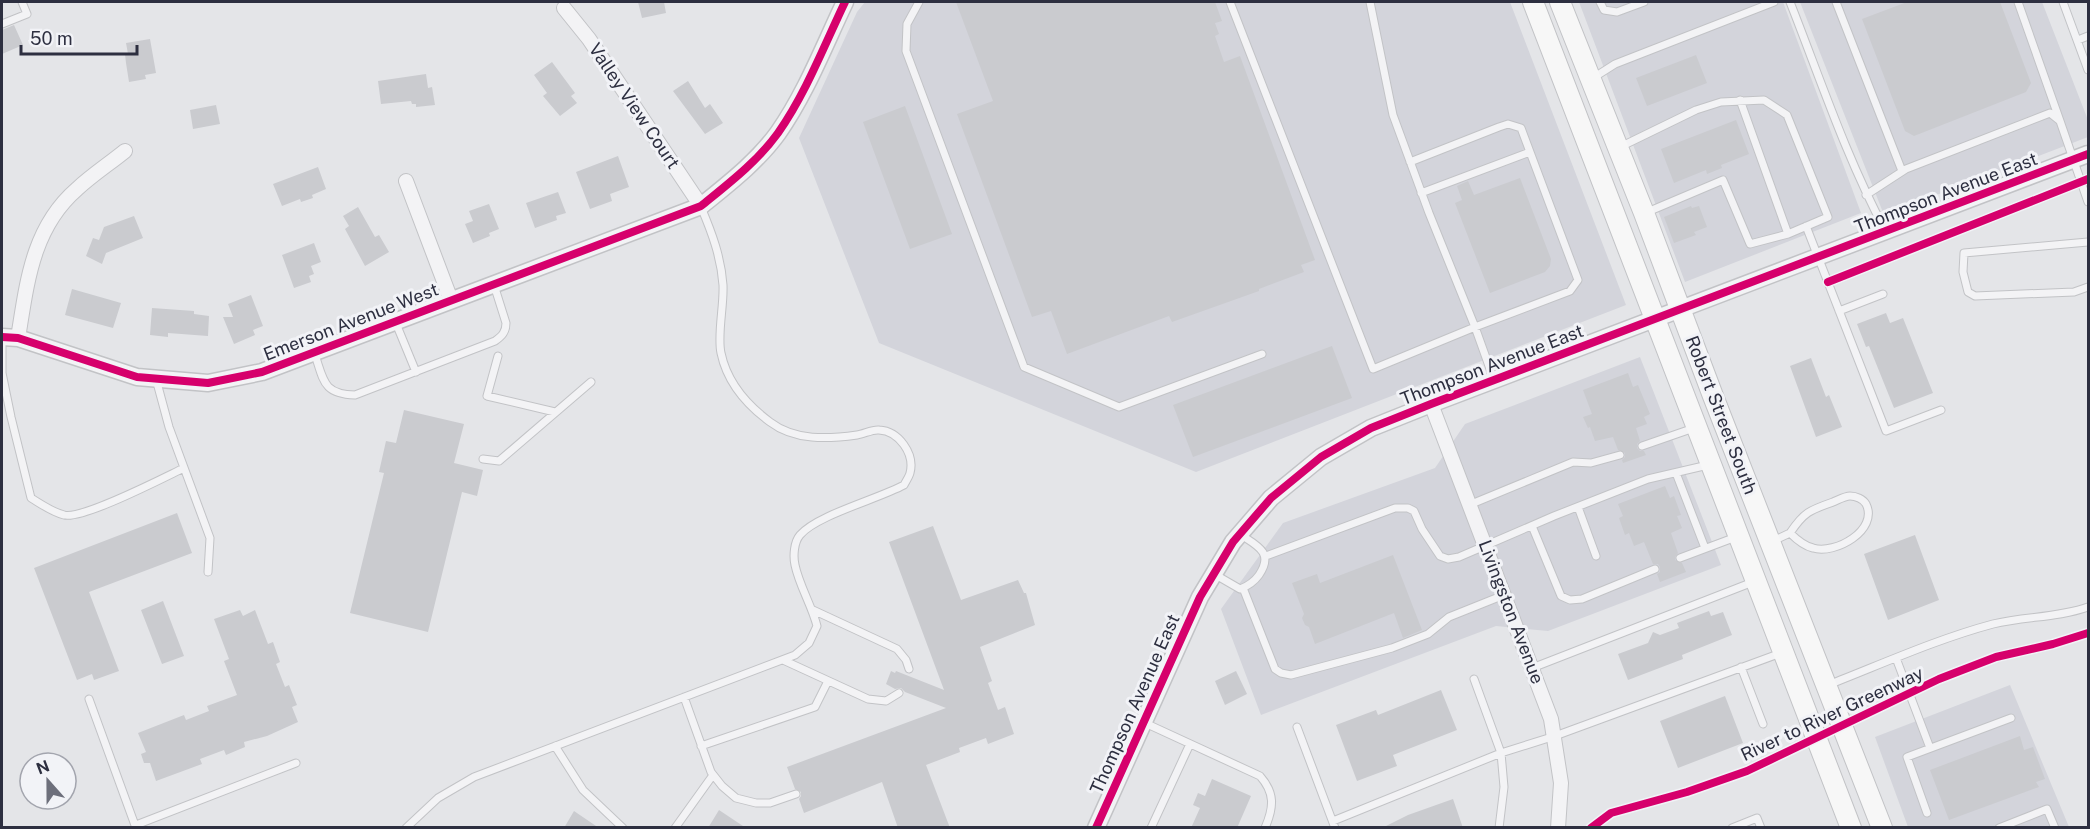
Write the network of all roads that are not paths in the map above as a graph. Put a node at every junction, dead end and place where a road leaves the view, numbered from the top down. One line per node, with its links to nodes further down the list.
1 (22, 2): 16 (lane)
2 (845, 2): 33 (street, Emerson Avenue West)
3 (919, 2): 51 (lane)
4 (1230, 2): 48 (lane)
5 (1370, 2): 27 (lane)
6 (1533, 2): 46 (main road, Robert Street South)
7 (1560, 2): 20 (main road, Robert Street South)
8 (1600, 2): 9 (lane)
9 (1644, 2)
10 (1774, 2): 20 (lane)
11 (1790, 2): 31 (lane)
12 (1836, 2): 28 (lane)
13 (2018, 2): 22 (lane)
14 (2063, 2): 18 (lane)
15 (564, 8): 33 (street, Valley View Court)
16 (2, 24)
17 (2088, 36): 18 (lane)
18 (2078, 40): 19 (lane)
19 (2088, 70)
20 (1590, 79): 23 (main road, Robert Street South)
21 (1740, 100): 23 (lane); 35 (lane); 37 (lane)
22 (2060, 121): 26 (lane); 28 (lane)
23 (1618, 148): 34 (main road, Robert Street South)
24 (124, 151): 49 (street)
25 (1530, 152): 27 (lane); 30 (lane); 48 (lane)
26 (2081, 156): 32 (lane); 36 (street, Thompson Avenue East)
27 (1410, 162): 30 (lane)
28 (1902, 171): 31 (lane)
29 (406, 181): 43 (street)
30 (1421, 193): 48 (lane)
31 (1866, 195): 36 (lane)
32 (2088, 202)
33 (701, 206): 40 (street, Emerson Avenue West); 86 (lane)
34 (1644, 213): 37 (lane); 44 (main road, Robert Street South)
35 (1806, 226): 37 (lane); 39 (lane)
36 (1886, 232): 39 (street, Thompson Avenue East)
37 (1788, 234)
38 (2088, 242): 41 (lane)
39 (1819, 257): 44 (street, Thompson Avenue East); 45 (lane)
40 (493, 284): 43 (street, Emerson Avenue West); 53 (lane)
41 (2088, 287)
42 (1883, 294): 45 (lane)
43 (452, 300): 47 (street, Emerson Avenue West)
44 (1681, 309): 46 (street, Thompson Avenue East); 73 (main road, Robert Street South)
45 (1839, 311): 58 (lane)
46 (1655, 319): 55 (street, Thompson Avenue East); 60 (main road, Robert Street South)
47 (395, 321): 50 (street, Emerson Avenue West); 53 (lane)
48 (1475, 327): 55 (lane)
49 (7, 337): 54 (street, Emerson Avenue West); 65 (lane)
50 (315, 352): 53 (lane); 54 (street, Emerson Avenue West)
51 (1262, 354)
52 (498, 356): 59 (lane)
53 (416, 372)
54 (156, 379): 65 (lane)
55 (1494, 380): 57 (street, Thompson Avenue East)
56 (591, 382): 59 (lane)
57 (1431, 404): 67 (street, Livingston Avenue); 71 (street, Thompson Avenue East)
58 (1941, 410)
59 (555, 412): 63 (lane)
60 (1696, 427): 61 (lane); 64 (main road, Robert Street South)
61 (1642, 446)
62 (1620, 455): 67 (lane)
63 (483, 459)
64 (1711, 464): 66 (lane); 72 (main road, Robert Street South)
65 (184, 468): 80 (lane)
66 (1676, 472): 68 (lane); 75 (lane)
67 (1470, 505): 74 (street, Livingston Avenue)
68 (1578, 507): 69 (lane); 77 (lane)
69 (1532, 526): 74 (lane); 79 (lane)
70 (1790, 533): 70 (lane); 73 (lane)
71 (1240, 535): 76 (lane); 81 (street, Thompson Avenue East)
72 (1738, 536): 75 (lane); 82 (main road, Robert Street South)
73 (1770, 542): 95 (main road, Robert Street South)
74 (1485, 546): 76 (lane); 84 (street, Livingston Avenue)
75 (1705, 548): 78 (lane)
76 (1266, 556): 83 (lane)
77 (1596, 556)
78 (1680, 558)
79 (1655, 569)
80 (208, 572)
81 (1214, 574): 83 (lane); 100 (street, Thompson Avenue East)
82 (1756, 581): 87 (main road, Robert Street South); 90 (lane)
83 (1243, 588): 84 (lane)
84 (1504, 595): 90 (street, Livingston Avenue)
85 (2088, 607): 88 (lane)
86 (813, 610): 89 (lane); 92 (lane)
87 (1783, 652): 91 (lane); 125 (main road, Robert Street South)
88 (1896, 658): 95 (lane); 107 (lane)
89 (783, 660): 94 (lane); 97 (lane)
90 (1532, 668): 103 (street, Livingston Avenue)
91 (1741, 668): 101 (lane); 103 (lane)
92 (909, 669)
93 (1474, 679): 108 (lane)
94 (828, 681): 96 (lane); 106 (lane)
95 (1827, 685): 126 (main road, Robert Street South)
96 (899, 693)
97 (684, 697): 105 (lane); 106 (lane)
98 (89, 699): 114 (lane)
99 (2011, 718): 107 (lane)
100 (1144, 722): 104 (lane); 118 (street, Thompson Avenue East)
101 (1763, 724)
102 (1297, 727): 113 (lane)
103 (1555, 736): 108 (lane); 122 (street, Livingston Avenue)
104 (1190, 744): 119 (lane); 120 (lane)
105 (555, 746): 115 (lane); 116 (lane)
106 (702, 746): 110 (lane)
107 (1930, 748): 112 (lane)
108 (1501, 753): 113 (lane); 121 (lane)
109 (296, 763): 114 (lane)
110 (713, 775): 111 (lane); 117 (lane)
111 (796, 794)
112 (1926, 813)
113 (1334, 824)
114 (136, 826)
115 (406, 828)
116 (623, 828)
117 (675, 828)
118 (1096, 828)
119 (1151, 828)
120 (1265, 828)
121 (1499, 828)
122 (1558, 828)
123 (1732, 828): 124 (lane)
124 (1761, 828)
125 (1851, 828)
126 (1882, 828)
127 (1999, 828): 128 (lane)
128 (2055, 828)

